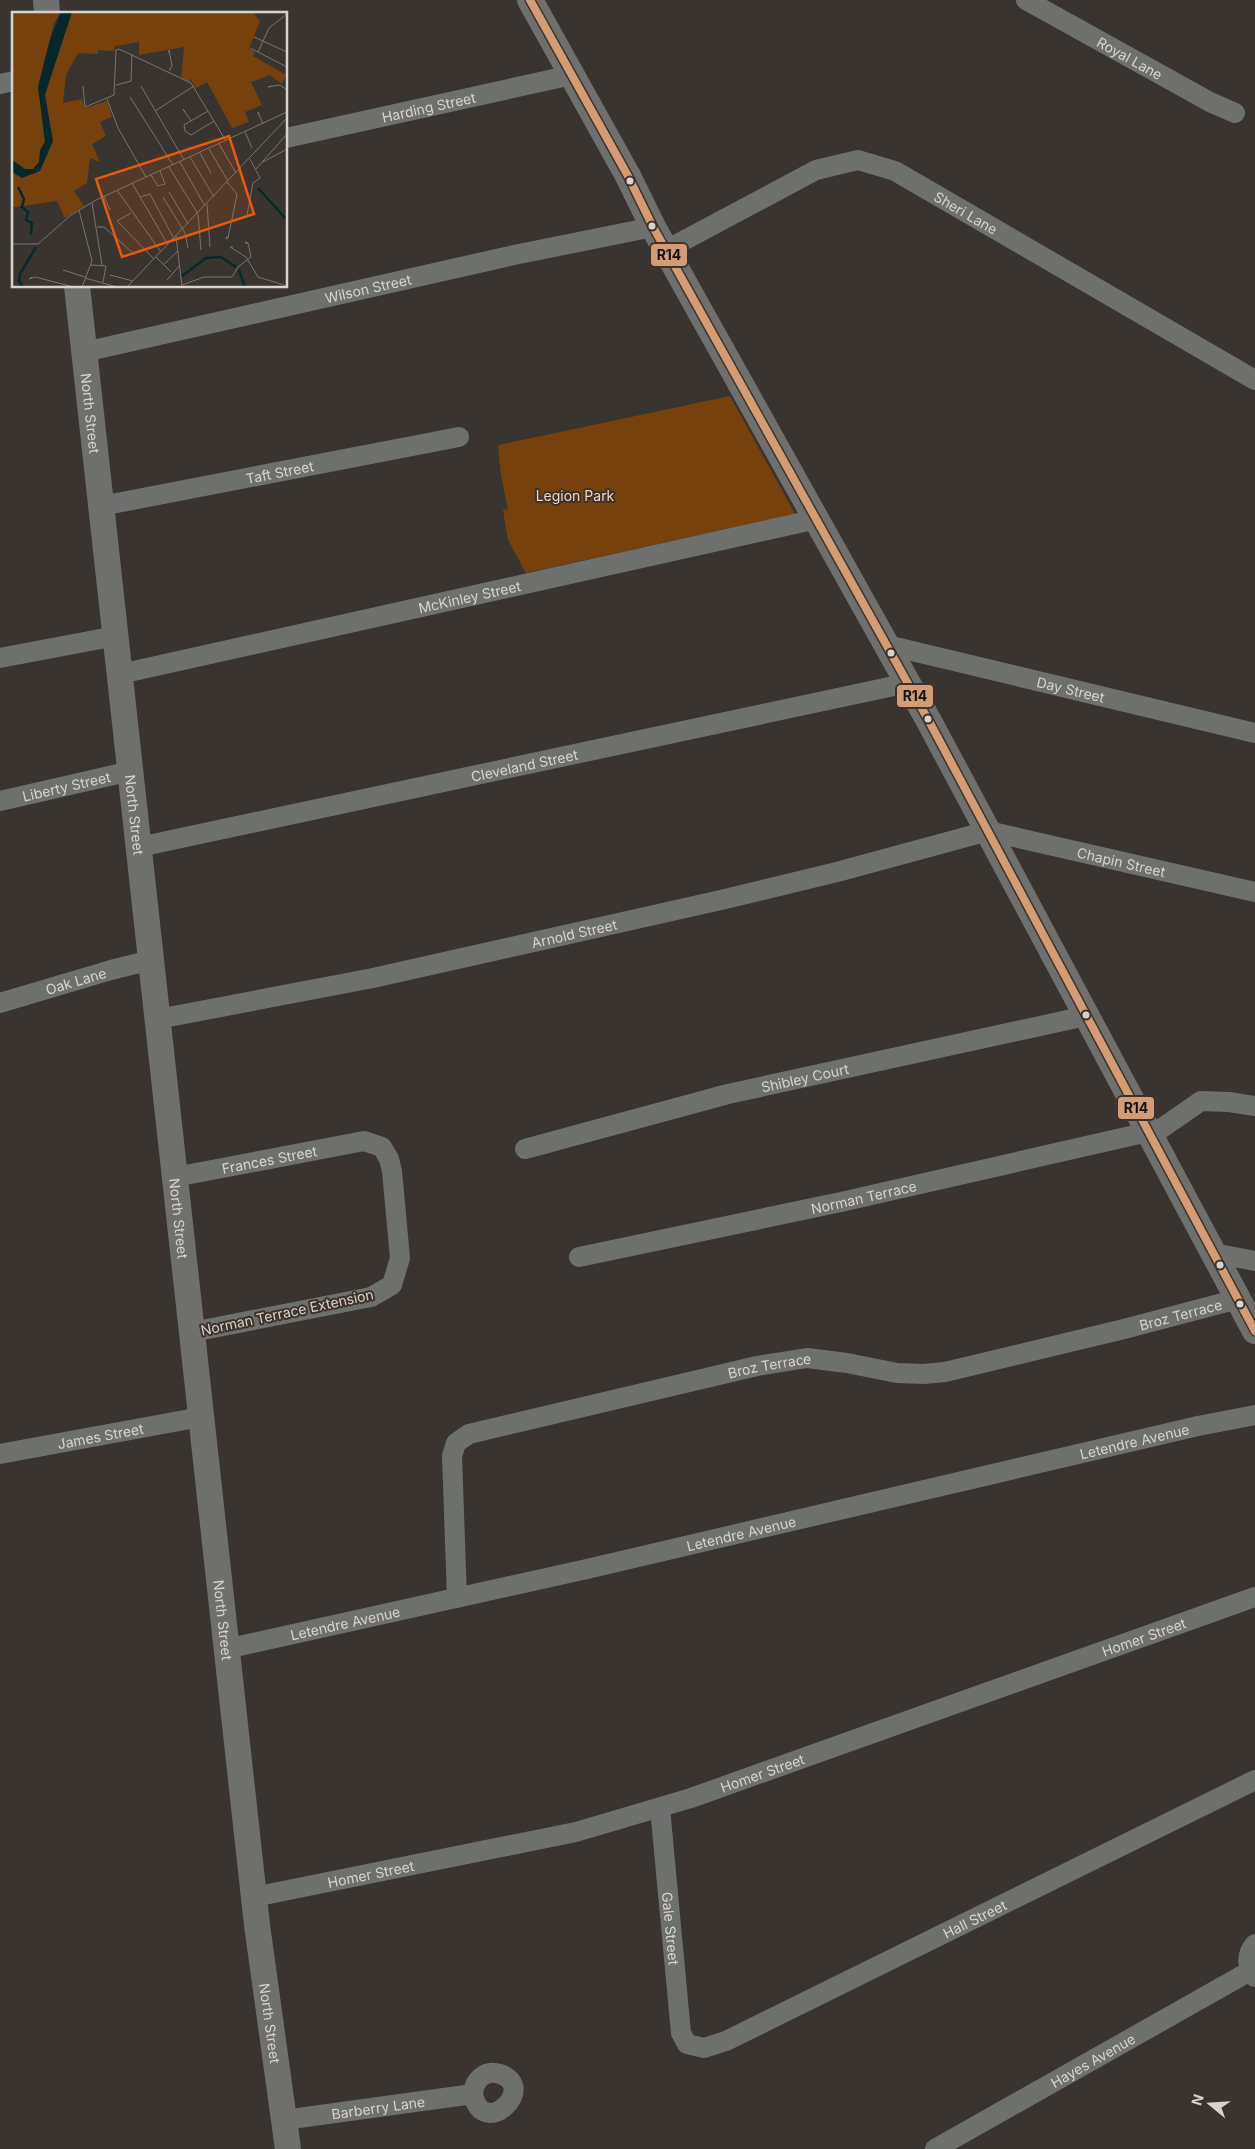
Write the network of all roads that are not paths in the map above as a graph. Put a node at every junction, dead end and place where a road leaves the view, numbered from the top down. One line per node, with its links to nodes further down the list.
1 (530, 0): 3 (main road)
2 (1026, 0): 4 (street, Royal Lane)
3 (572, 75): 5 (street, Harding Street); 6 (main road)
4 (1235, 113)
5 (288, 138)
6 (653, 227): 7 (main road); 9 (street, Wilson Street)
7 (666, 250): 10 (street, Sheri Lane); 13 (main road)
8 (77, 288): 9 (main road, North Street)
9 (84, 352): 12 (main road, North Street)
10 (1255, 380)
11 (459, 437): 12 (street, Taft Street)
12 (102, 506): 14 (main road, North Street)
13 (817, 519): 15 (main road); 17 (street, McKinley Street)
14 (116, 636): 16 (street); 17 (main road, North Street)
15 (887, 645): 18 (main road); 19 (street, Day Street)
16 (0, 658)
17 (120, 674): 20 (main road, North Street)
18 (908, 683): 22 (main road); 23 (street, Cleveland Street)
19 (1255, 734)
20 (130, 772): 21 (street, Liberty Street); 23 (main road, North Street)
21 (0, 801)
22 (988, 831): 24 (street, Chapin Street); 27 (main road); 28 (street, Arnold Street)
23 (139, 848): 25 (main road, North Street)
24 (1255, 892)
25 (151, 960): 26 (street, Oak Lane); 28 (main road, North Street)
26 (0, 1003)
27 (1086, 1016): 30 (main road); 31 (street, Shibley Court)
28 (158, 1019): 32 (main road, North Street)
29 (1255, 1106): 30 (street, Norman Terrace)
30 (1148, 1132): 33 (main road); 34 (street, Norman Terrace)
31 (525, 1149)
32 (175, 1177): 36 (street, Frances Street); 39 (main road, North Street)
33 (1213, 1253): 35 (street); 37 (main road)
34 (579, 1257)
35 (1255, 1261)
36 (382, 1292): 39 (street, Norman Terrace Extension)
37 (1238, 1299): 38 (main road); 43 (street, Broz Terrace)
38 (1255, 1331)
39 (192, 1332): 41 (main road, North Street)
40 (1255, 1415): 43 (street, Letendre Avenue)
41 (201, 1417): 42 (street, James Street); 45 (main road, North Street)
42 (0, 1454)
43 (456, 1598): 45 (street, Letendre Avenue)
44 (1255, 1598): 47 (street, Homer Street)
45 (226, 1649): 48 (main road, North Street)
46 (1255, 1780): 51 (street, Hall Street)
47 (660, 1808): 48 (street, Homer Street); 51 (street, Gale Street)
48 (254, 1897): 53 (main road, North Street)
49 (1255, 1944): 50 (street, Hayes Avenue)
50 (1252, 1974): 55 (street, Hayes Avenue)
51 (691, 2046)
52 (473, 2094): 53 (street, Barberry Lane)
53 (284, 2120): 54 (main road, North Street)
54 (288, 2149)
55 (935, 2149)

